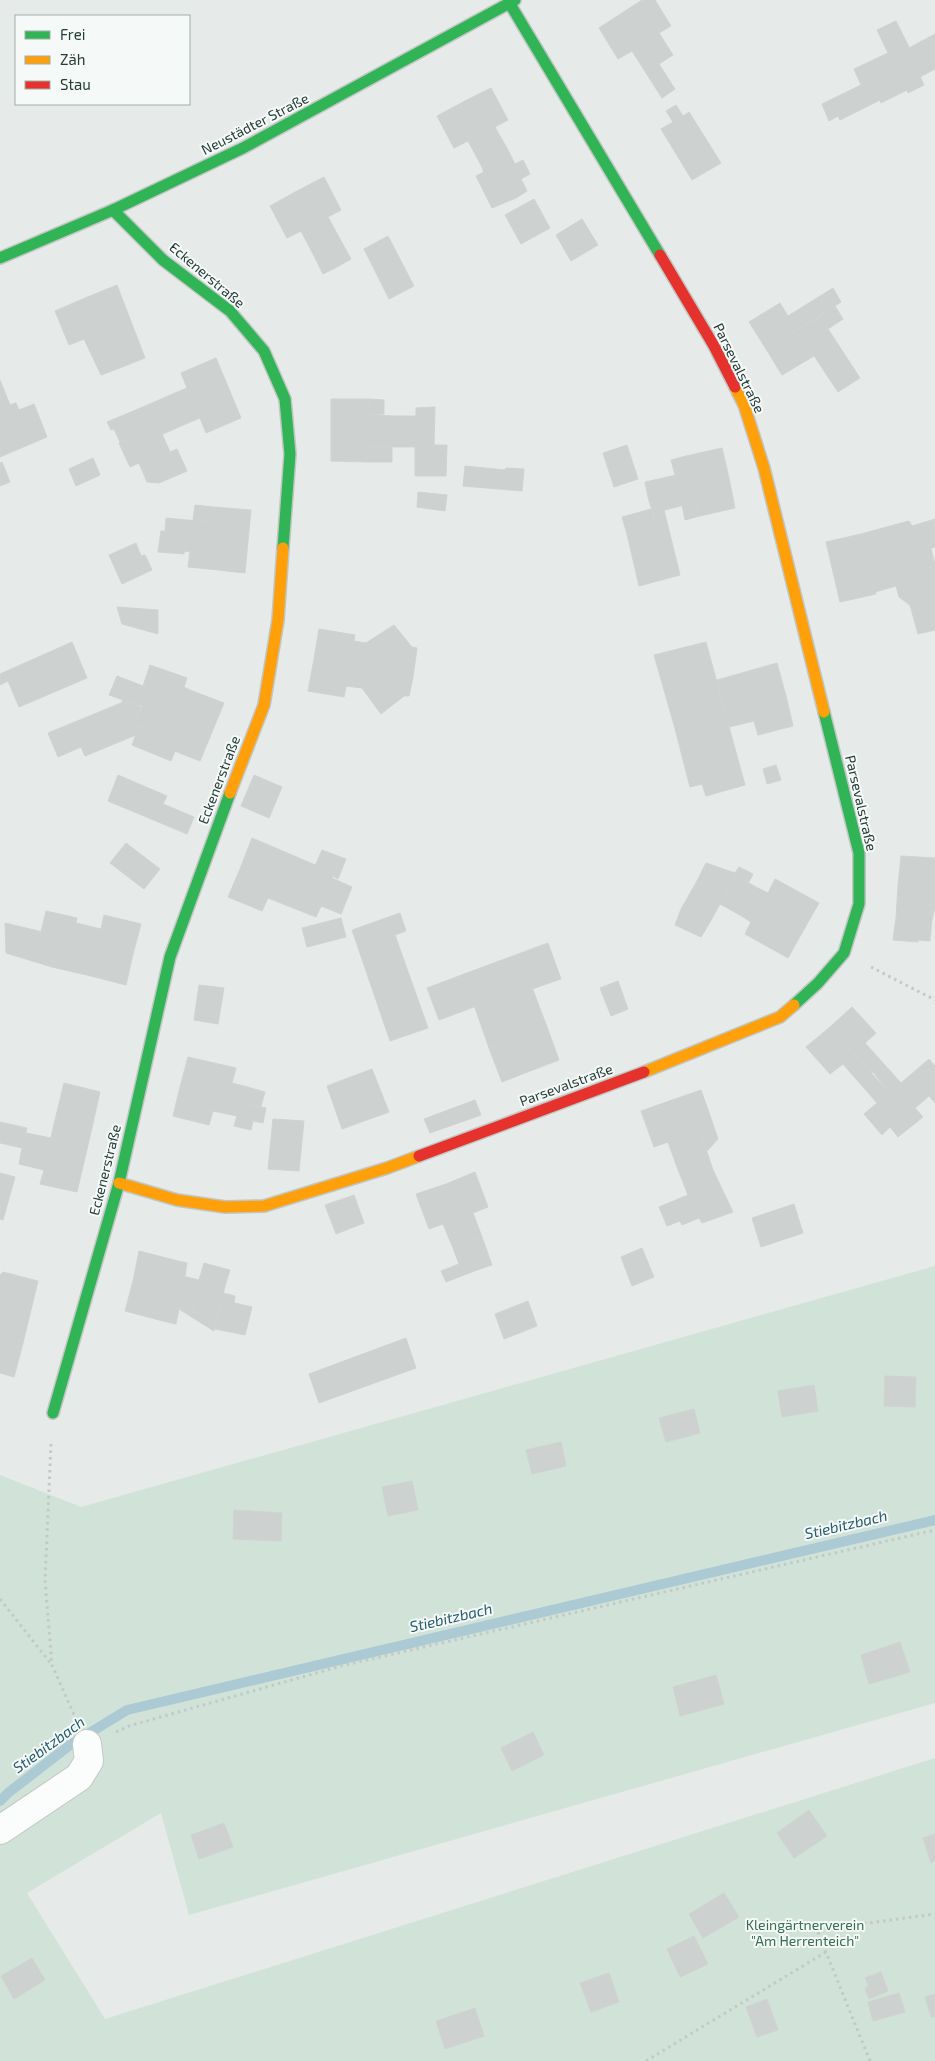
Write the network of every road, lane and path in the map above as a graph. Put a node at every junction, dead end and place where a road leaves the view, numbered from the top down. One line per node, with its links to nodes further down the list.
1 (513, 2): 2 (street, Neustädter Straße); 4 (street, Parsevalstraße)
2 (113, 210): 3 (street, Neustädter Straße); 6 (street, Eckenerstraße)
3 (0, 258)
4 (844, 953): 5 (path); 6 (street, Parsevalstraße)
5 (935, 1000)
6 (119, 1183): 7 (street, Eckenerstraße)
7 (53, 1413): 10 (path)
8 (935, 1530): 11 (path)
9 (0, 1599): 10 (path)
10 (52, 1666): 11 (path)
11 (82, 1734): 12 (street)
12 (0, 1830)
13 (935, 1914): 14 (path)
14 (826, 1952): 15 (path); 16 (path)
15 (646, 2061)
16 (870, 2061)

